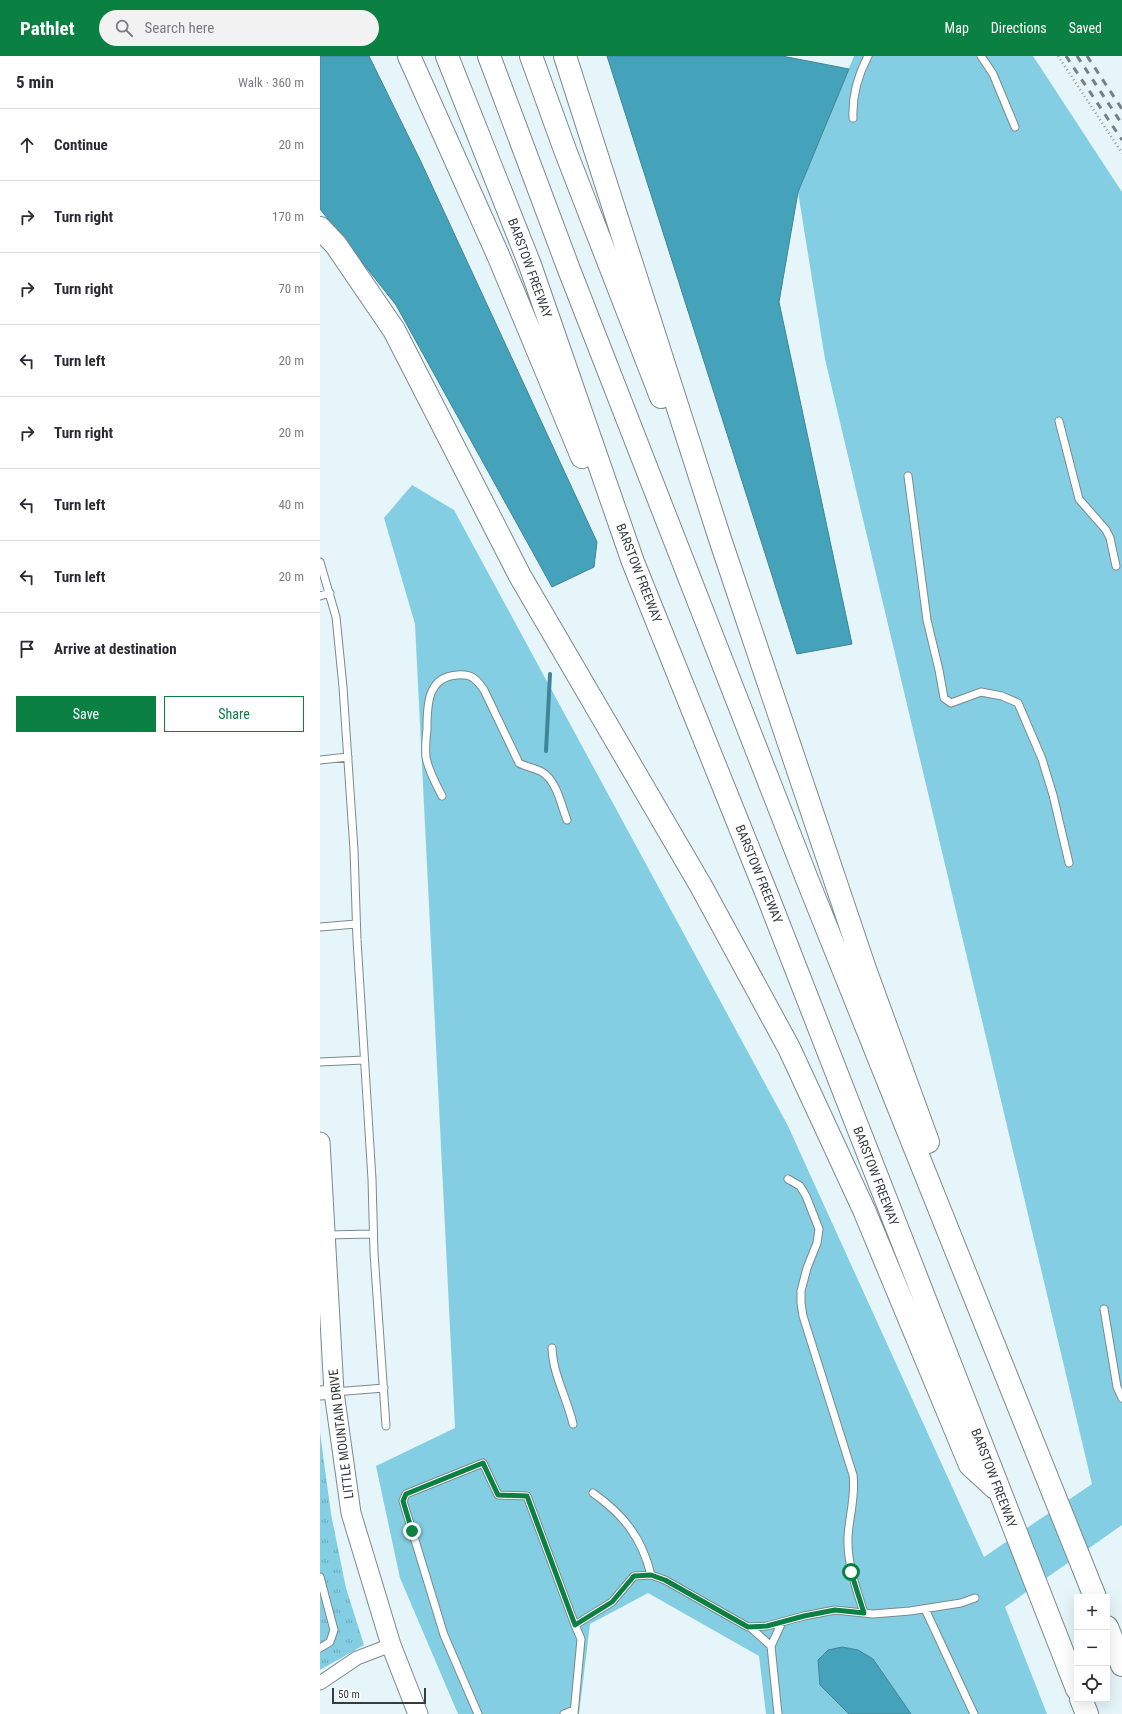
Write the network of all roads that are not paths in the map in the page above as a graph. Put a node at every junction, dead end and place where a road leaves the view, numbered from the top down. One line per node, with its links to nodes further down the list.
1 (409, 56): 15 (highway)
2 (447, 56): 15 (highway, BARSTOW FREEWAY)
3 (489, 56): 32 (highway)
4 (531, 56): 13 (highway)
5 (565, 56): 13 (highway)
6 (868, 56): 8 (lane)
7 (981, 56): 9 (lane)
8 (853, 118)
9 (1014, 127)
10 (320, 228): 41 (highway)
11 (1059, 422): 16 (lane)
12 (908, 476): 23 (lane)
13 (720, 539): 32 (highway)
14 (320, 562): 17 (lane)
15 (633, 562): 41 (highway, BARSTOW FREEWAY)
16 (1116, 566)
17 (330, 593): 18 (lane); 19 (lane)
18 (320, 596)
19 (348, 757): 20 (lane); 24 (lane)
20 (320, 760)
21 (442, 796): 22 (lane)
22 (567, 820)
23 (1069, 863)
24 (356, 924): 25 (lane); 26 (lane)
25 (320, 927)
26 (364, 1060): 27 (lane); 30 (lane)
27 (320, 1062)
28 (320, 1142): 31 (main road, LITTLE MOUNTAIN DRIVE)
29 (788, 1179): 47 (lane)
30 (374, 1234): 31 (lane); 35 (lane)
31 (325, 1235): 36 (main road, LITTLE MOUNTAIN DRIVE)
32 (951, 1238): 44 (highway)
33 (1104, 1309): 37 (lane)
34 (552, 1348): 38 (lane)
35 (384, 1388): 36 (lane); 39 (lane)
36 (327, 1393): 52 (main road, LITTLE MOUNTAIN DRIVE)
37 (1122, 1398)
38 (573, 1424)
39 (386, 1426)
40 (593, 1493): 42 (lane)
41 (1000, 1493): 56 (highway, BARSTOW FREEWAY)
42 (651, 1575): 49 (lane); 50 (lane)
43 (320, 1577): 54 (lane)
44 (1094, 1594)
45 (975, 1598): 46 (lane)
46 (925, 1609): 47 (lane); 64 (lane)
47 (864, 1613): 48 (lane)
48 (782, 1622): 50 (lane); 53 (lane)
49 (575, 1625): 59 (lane); 61 (lane)
50 (750, 1627): 53 (lane)
51 (1108, 1630): 55 (highway)
52 (391, 1645): 57 (street); 60 (main road, LITTLE MOUNTAIN DRIVE)
53 (770, 1646): 63 (lane)
54 (320, 1648)
55 (1122, 1665)
56 (1074, 1681)
57 (320, 1683)
58 (1082, 1702): 65 (highway)
59 (574, 1712): 62 (lane)
60 (418, 1714)
61 (478, 1714)
62 (564, 1714)
63 (778, 1714)
64 (974, 1714)
65 (1087, 1714)

